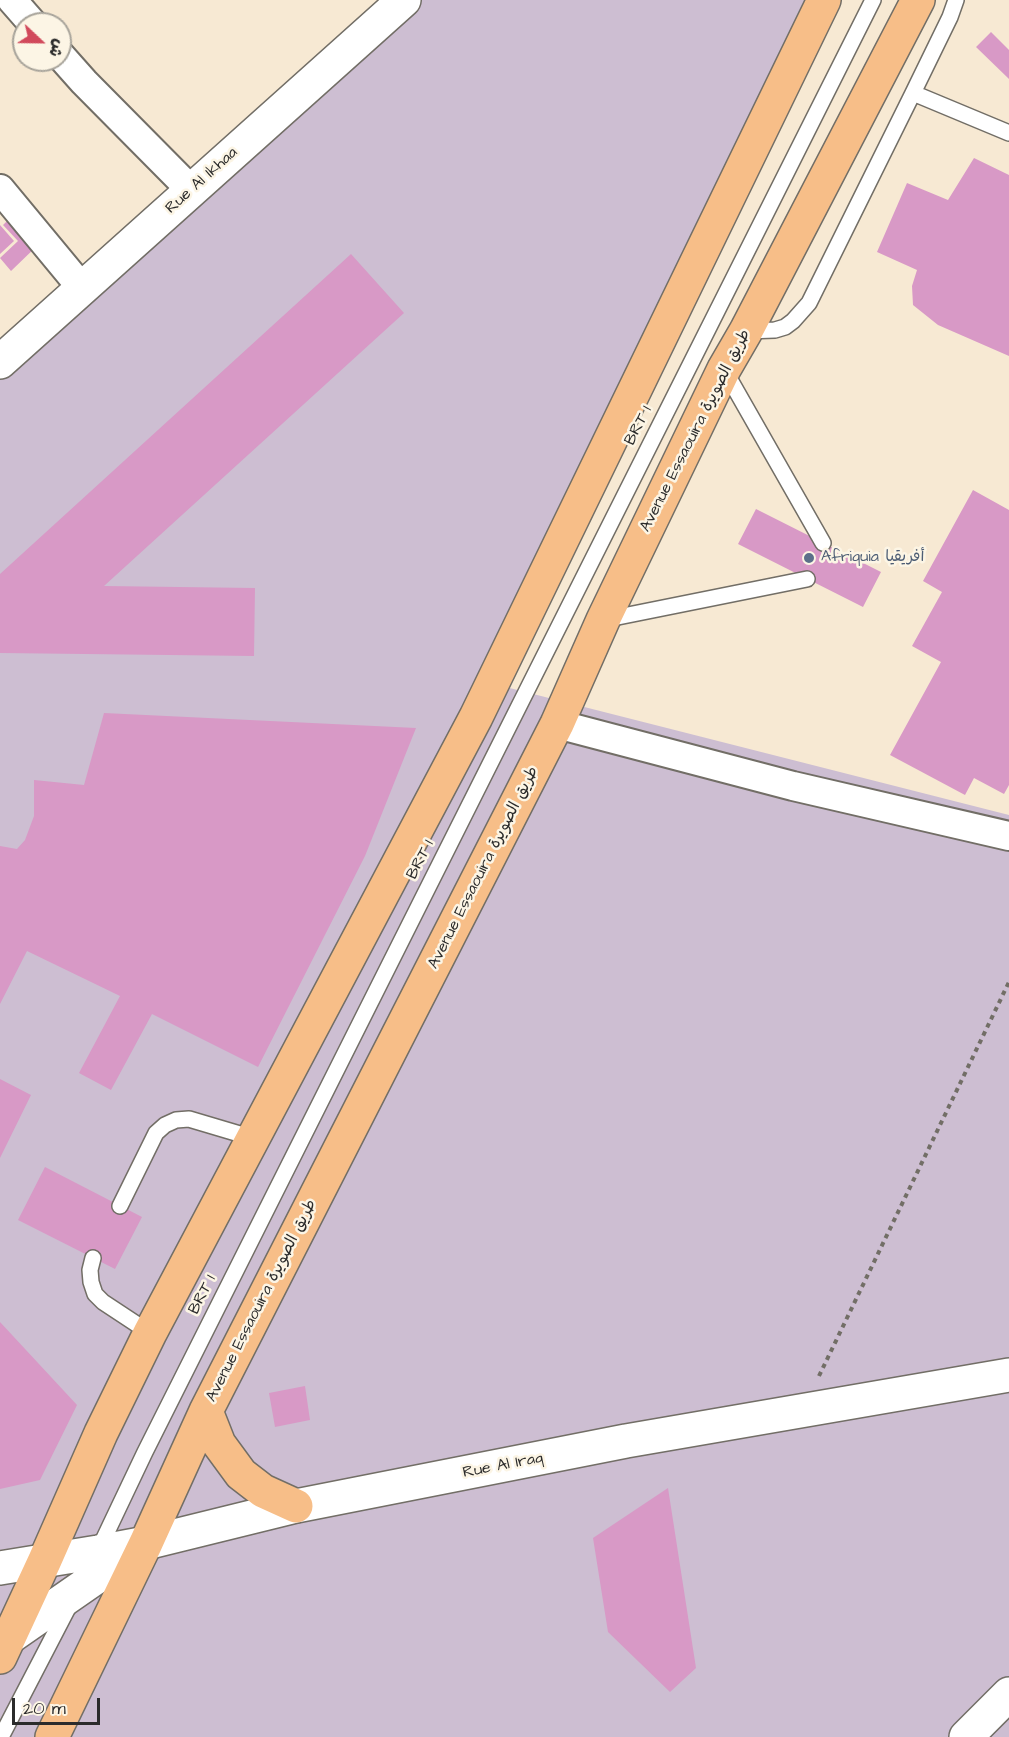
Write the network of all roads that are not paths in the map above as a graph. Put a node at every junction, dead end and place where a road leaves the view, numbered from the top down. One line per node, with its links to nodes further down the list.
1 (12, 0): 7 (street)
2 (404, 0): 12 (street, Rue Al Ikhaa)
3 (824, 0): 22 (main road)
4 (873, 0): 30 (lane, BRT 1)
5 (918, 0): 14 (main road, Avenue Essaouira طريق الصويرة)
6 (956, 0): 9 (lane)
7 (22, 12)
8 (72, 68): 12 (street)
9 (913, 93): 10 (lane); 14 (lane)
10 (1009, 133)
11 (0, 189): 13 (street)
12 (192, 190): 13 (street, Rue Al Ikhaa)
13 (82, 288): 15 (street, Rue Al Ikhaa)
14 (746, 331): 16 (main road, Avenue Essaouira طريق الصويرة)
15 (0, 362)
16 (724, 369): 17 (lane); 19 (main road, Avenue Essaouira طريق الصويرة)
17 (823, 543)
18 (807, 579): 19 (lane)
19 (603, 620): 20 (main road, Avenue Essaouira طريق الصويرة)
20 (557, 724): 21 (street); 27 (main road, Avenue Essaouira طريق الصويرة)
21 (1009, 836)
22 (253, 1138): 23 (lane); 25 (main road)
23 (120, 1206)
24 (93, 1258): 25 (lane)
25 (150, 1333): 31 (main road)
26 (1009, 1375): 28 (street, Rue Al Iraq)
27 (206, 1411): 28 (main road); 29 (main road, Avenue Essaouira طريق الصويرة)
28 (296, 1506): 29 (street, Rue Al Iraq)
29 (146, 1543): 30 (street, Rue Al Iraq); 33 (street); 37 (main road, Avenue Essaouira طريق الصويرة)
30 (98, 1552): 31 (street, Rue Al Iraq); 33 (lane, BRT 1)
31 (45, 1560): 32 (street, Rue Al Iraq); 34 (main road)
32 (0, 1568)
33 (77, 1591): 34 (street); 36 (lane, BRT 1)
34 (3, 1646)
35 (1009, 1694): 38 (street)
36 (1, 1737)
37 (51, 1737)
38 (966, 1737)

